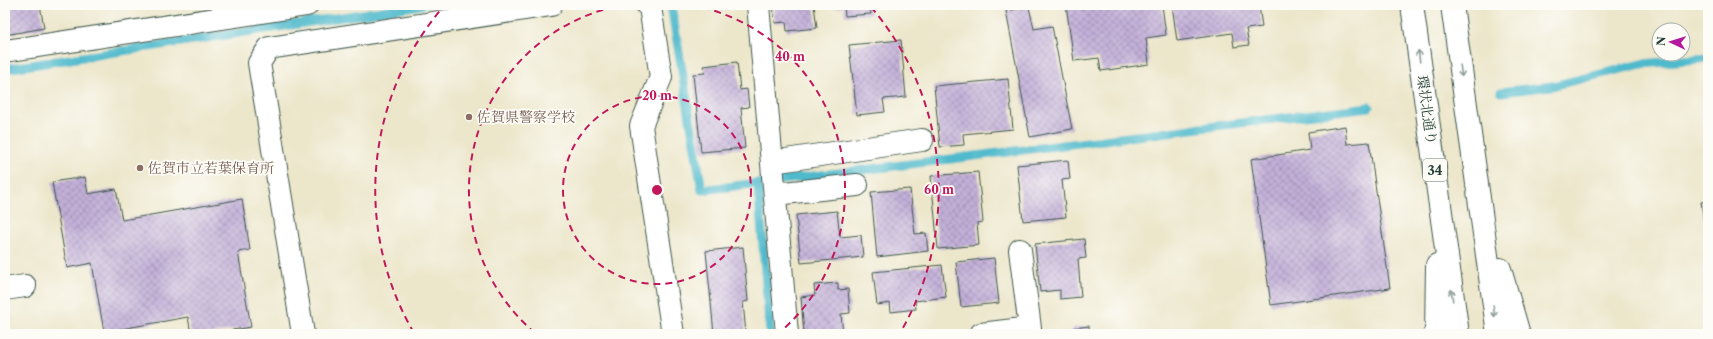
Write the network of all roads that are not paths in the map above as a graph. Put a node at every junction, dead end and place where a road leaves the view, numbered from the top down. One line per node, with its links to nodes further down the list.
1 (307, 5): 7 (main road)
2 (552, 5): 15 (main road)
3 (647, 5): 16 (main road)
4 (758, 5): 9 (main road)
5 (1412, 5): 13 (main road, 環状北通り / 34, one-way to 5)
6 (1452, 5): 11 (main road, one-way to 11)
7 (5, 51)
8 (922, 140): 9 (main road)
9 (772, 166): 12 (main road)
10 (857, 185): 12 (main road)
11 (1478, 193): 21 (main road, one-way to 21); 22 (main road)
12 (775, 194): 17 (main road)
13 (1439, 196): 19 (main road); 20 (main road, 環状北通り / 34, one-way to 13)
14 (1020, 250): 18 (main road)
15 (303, 334)
16 (673, 334)
17 (787, 334)
18 (981, 334)
19 (1436, 334)
20 (1458, 334)
21 (1498, 334)
22 (1519, 334)

